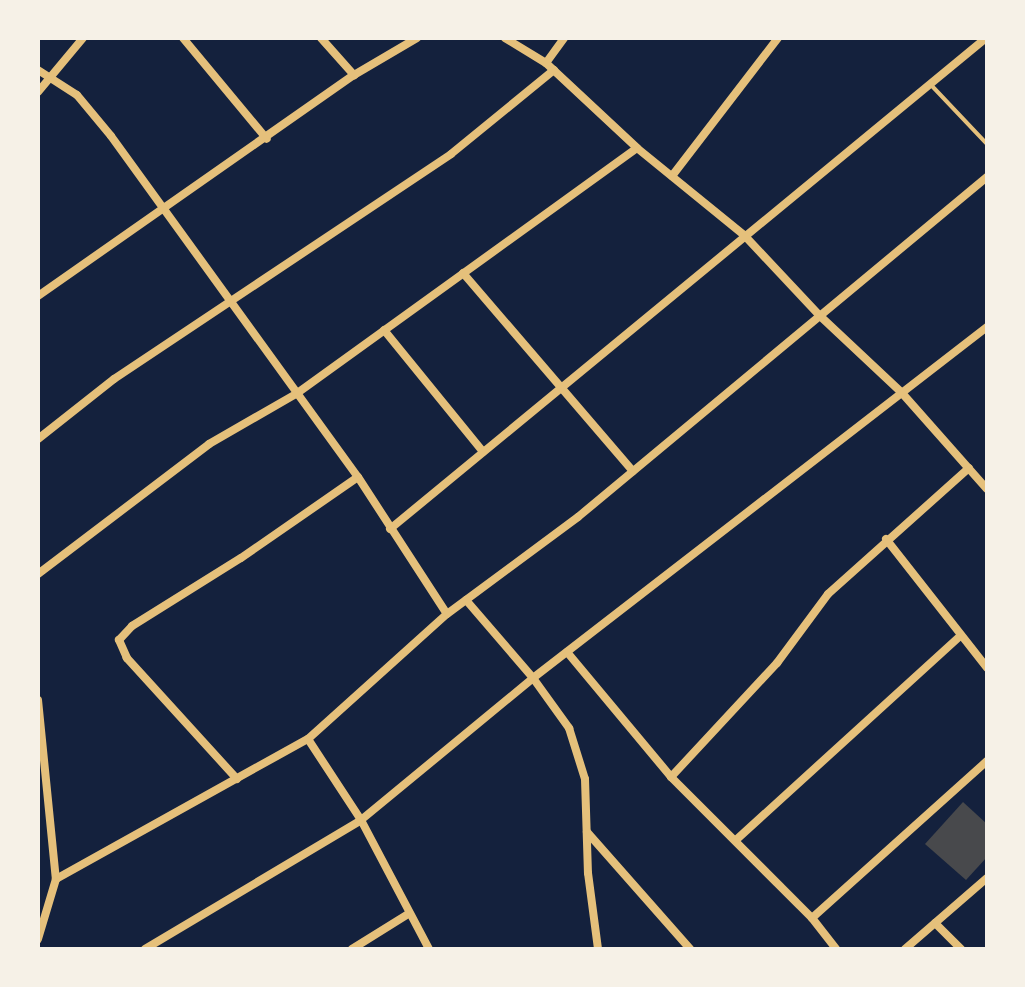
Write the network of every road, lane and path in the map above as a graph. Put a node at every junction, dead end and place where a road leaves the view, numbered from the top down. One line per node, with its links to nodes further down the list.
1 (83, 38): 13 (street)
2 (183, 38): 16 (street)
3 (321, 38): 12 (street)
4 (417, 38): 12 (street)
5 (505, 38): 9 (street)
6 (564, 38): 9 (street)
7 (778, 38): 19 (street)
8 (986, 38): 14 (street)
9 (546, 63): 11 (street)
10 (38, 70): 13 (street)
11 (554, 70): 18 (street); 25 (street)
12 (354, 75): 16 (street)
13 (49, 79): 15 (street); 21 (street)
14 (930, 84): 17 (lane); 22 (street)
15 (38, 92)
16 (267, 139): 21 (street)
17 (987, 144)
18 (637, 148): 19 (street); 23 (street)
19 (672, 176): 22 (street)
20 (987, 177): 26 (street)
21 (161, 209): 24 (street); 25 (street)
22 (744, 235): 26 (street); 29 (street)
23 (463, 273): 28 (street); 29 (street)
24 (38, 296)
25 (229, 303): 31 (street); 32 (street)
26 (819, 315): 30 (street); 35 (street)
27 (987, 327): 30 (street)
28 (384, 330): 31 (street); 33 (street)
29 (562, 388): 33 (street); 35 (street)
30 (902, 393): 34 (street); 44 (street)
31 (296, 394): 36 (street); 40 (street)
32 (38, 439)
33 (483, 452): 38 (street)
34 (969, 468): 37 (street); 39 (street)
35 (633, 471): 41 (street)
36 (358, 477): 38 (street); 51 (street)
37 (987, 489)
38 (390, 529): 42 (street)
39 (886, 539): 43 (street); 50 (street)
40 (38, 574)
41 (466, 600): 42 (street); 46 (street)
42 (447, 614): 48 (street)
43 (961, 635): 45 (street); 54 (street)
44 (567, 652): 46 (street); 50 (street)
45 (987, 668)
46 (533, 678): 52 (street); 53 (street)
47 (38, 700): 56 (street)
48 (308, 739): 51 (street); 52 (street)
49 (987, 761): 58 (street)
50 (671, 777): 54 (street)
51 (237, 779): 56 (street)
52 (361, 820): 57 (street); 61 (street)
53 (587, 831): 64 (street); 65 (street)
54 (736, 840): 58 (street)
55 (987, 878): 59 (street)
56 (56, 879): 60 (street)
57 (408, 914): 62 (street); 63 (street)
58 (812, 918): 66 (street)
59 (935, 923): 67 (street); 68 (street)
60 (38, 939)
61 (145, 949)
62 (352, 949)
63 (429, 949)
64 (598, 949)
65 (690, 949)
66 (836, 949)
67 (905, 949)
68 (961, 949)

